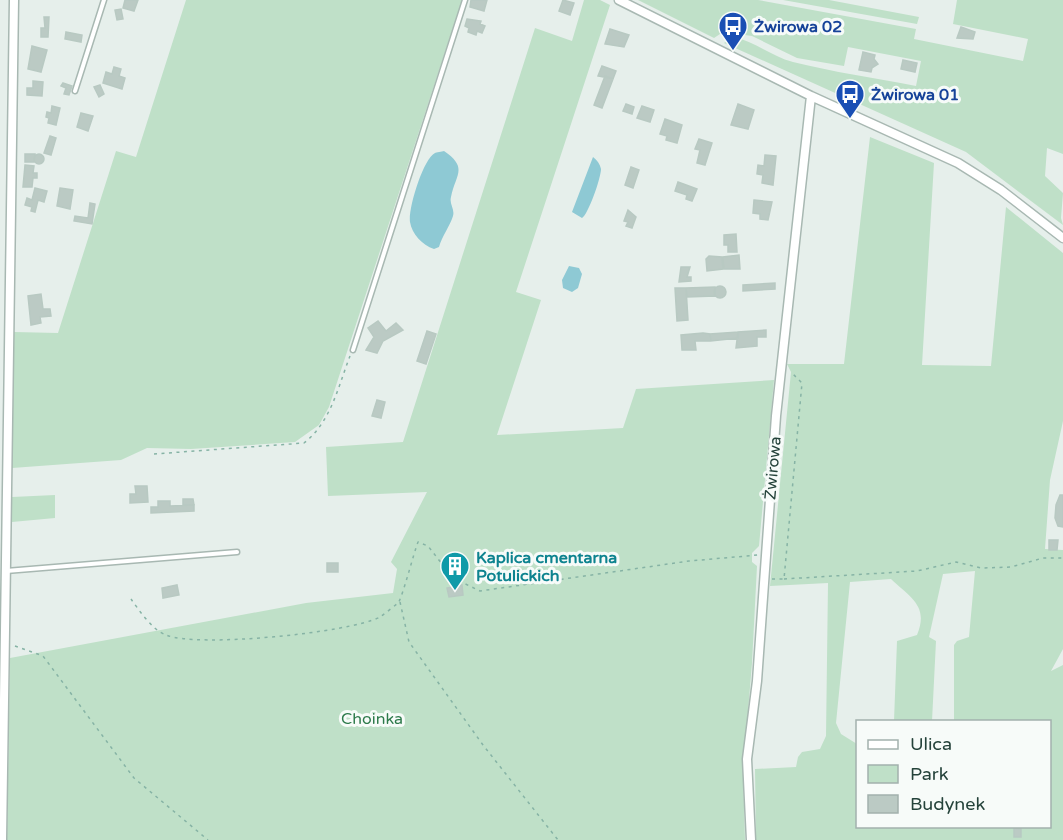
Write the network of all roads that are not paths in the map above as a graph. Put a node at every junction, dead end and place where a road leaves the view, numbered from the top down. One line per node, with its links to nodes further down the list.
1 (14, 0): 10 (street)
2 (104, 0): 5 (lane)
3 (465, 0): 8 (lane)
4 (619, 0): 6 (street)
5 (75, 91)
6 (811, 96): 7 (street); 12 (street, Żwirowa)
7 (1063, 238)
8 (352, 350)
9 (237, 552): 10 (lane)
10 (6, 571): 11 (street)
11 (2, 840)
12 (751, 840)

